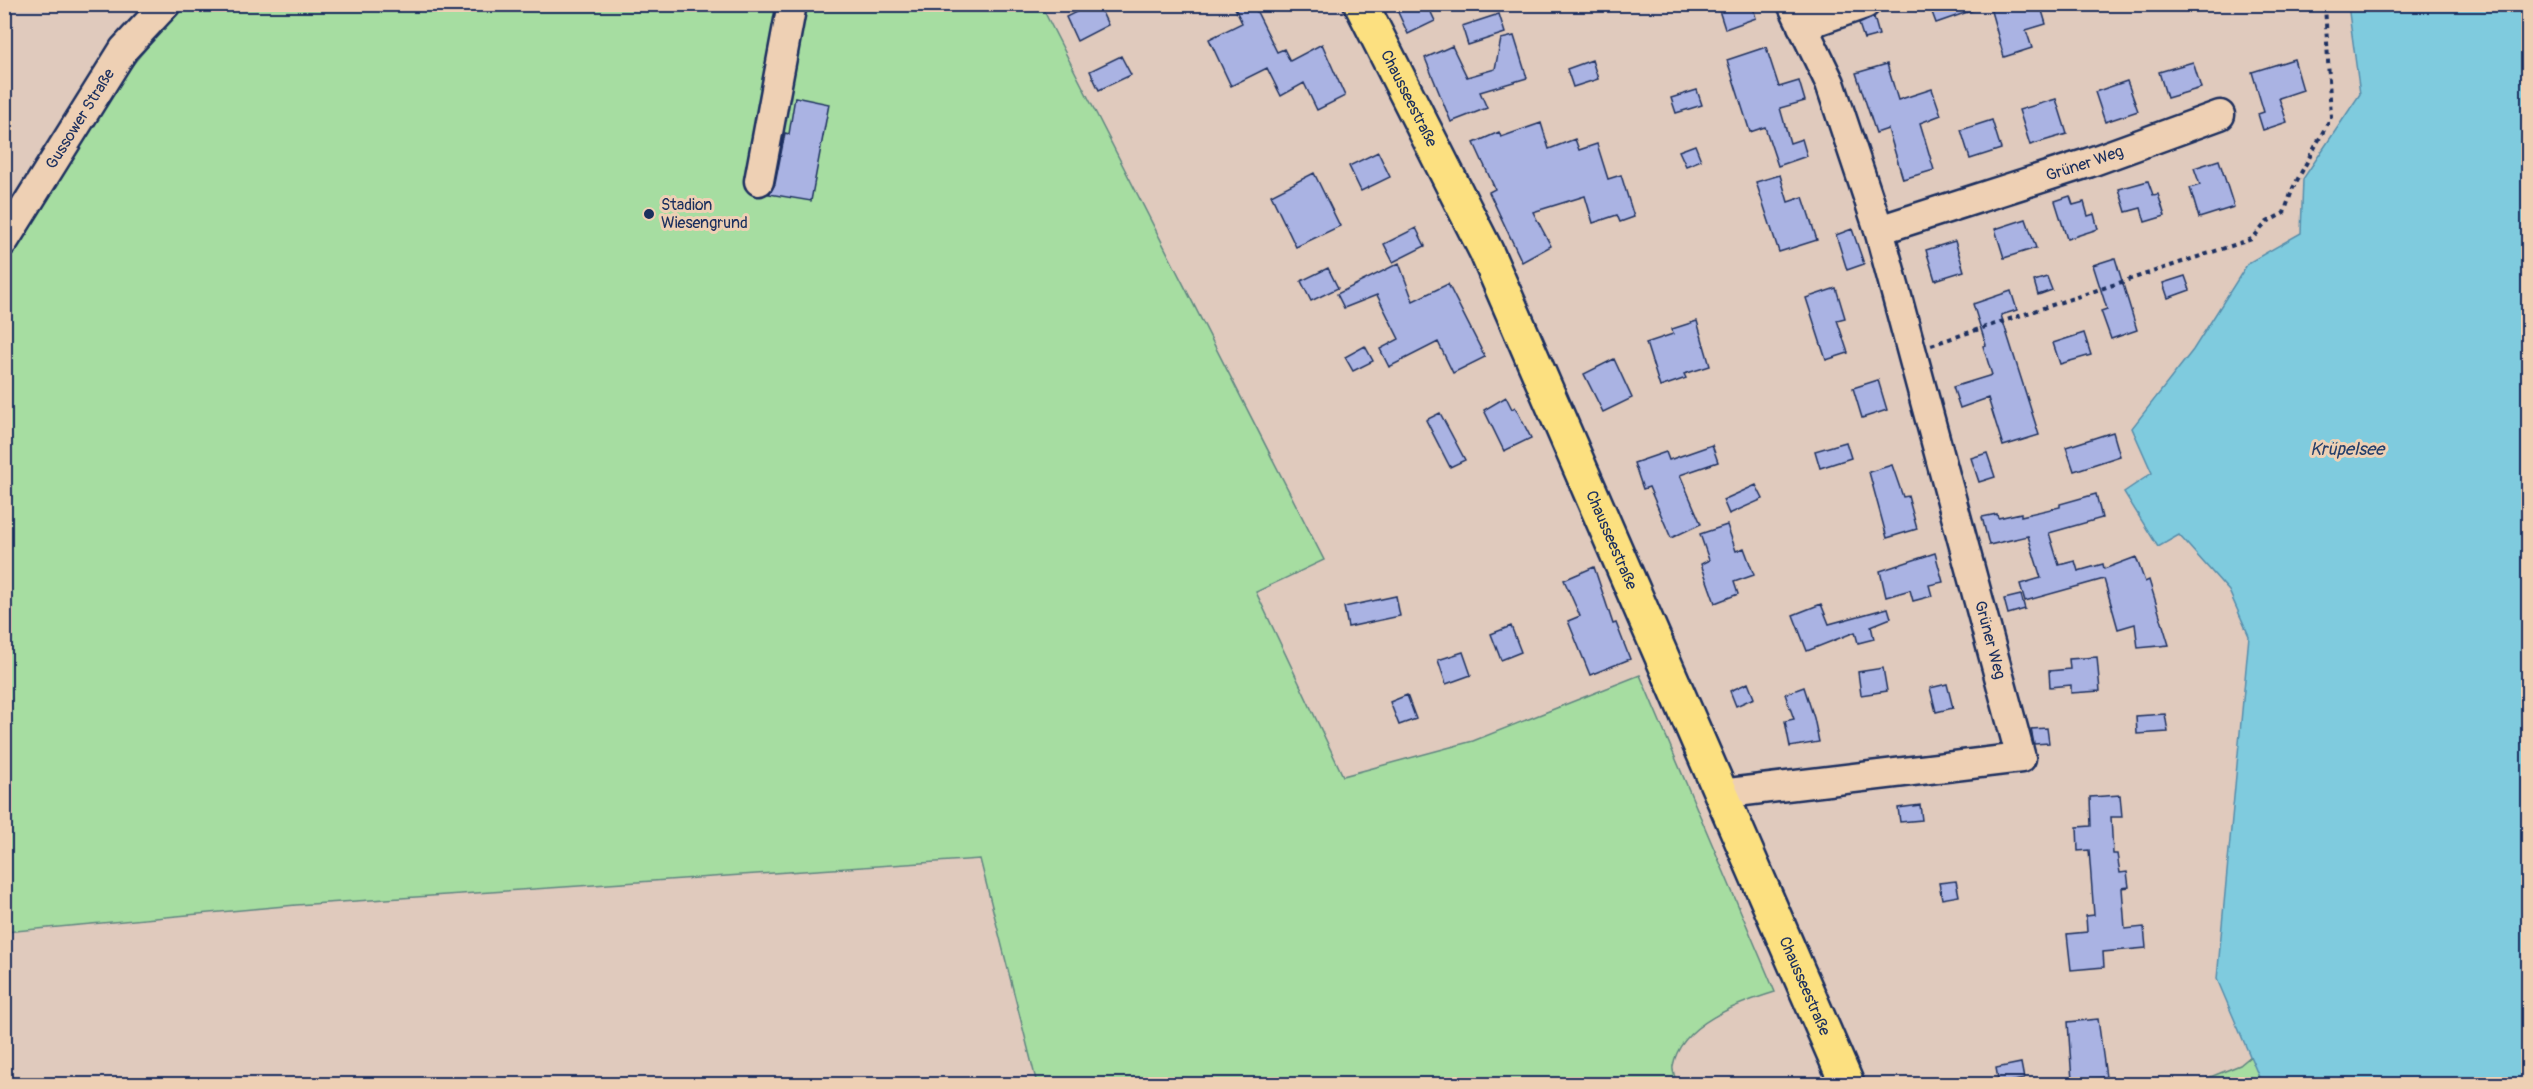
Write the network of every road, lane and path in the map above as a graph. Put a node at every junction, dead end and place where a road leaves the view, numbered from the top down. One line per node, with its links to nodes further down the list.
1 (166, 4): 10 (street, Gussower Straße)
2 (792, 4): 8 (street)
3 (1361, 4): 12 (main road, Chausseestraße)
4 (1865, 4): 6 (street)
5 (2325, 4): 11 (path)
6 (1797, 15): 9 (street, Grüner Weg)
7 (2220, 115): 9 (street, Grüner Weg)
8 (759, 181)
9 (1879, 230): 11 (street, Grüner Weg)
10 (4, 241)
11 (1913, 351): 12 (street, Grüner Weg)
12 (1720, 794): 13 (main road, Chausseestraße)
13 (1847, 1084)

